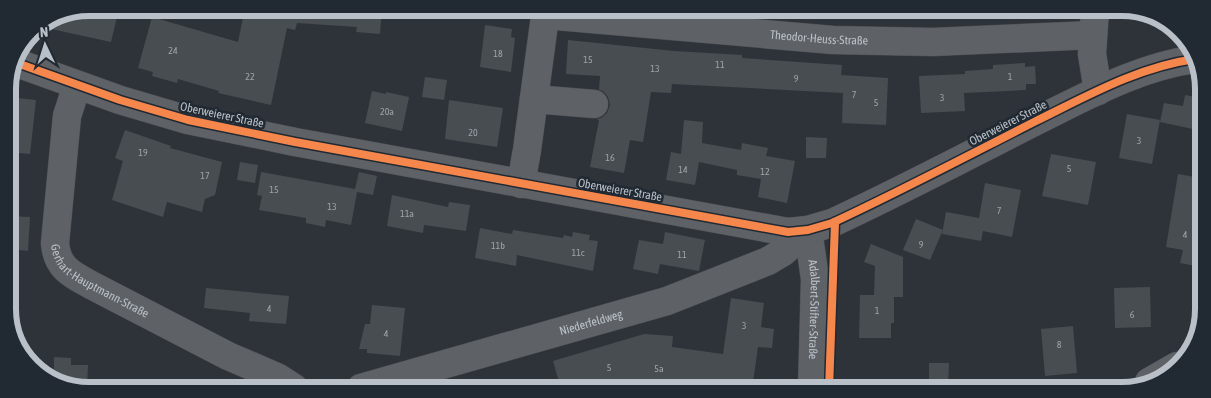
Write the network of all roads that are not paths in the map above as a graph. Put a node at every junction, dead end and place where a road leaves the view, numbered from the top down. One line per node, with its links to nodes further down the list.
1 (545, 16): 8 (street, Theodor-Heuss-Straße)
2 (587, 16): 3 (street, Theodor-Heuss-Straße)
3 (1094, 23): 7 (street)
4 (1189, 61): 7 (street, Oberweierer Straße)
5 (21, 64): 6 (street, Oberweierer Straße)
6 (77, 85): 10 (street, Oberweierer Straße); 12 (street, Gerhart-Hauptmann-Straße)
7 (1098, 91): 11 (street, Oberweierer Straße)
8 (534, 99): 9 (street); 10 (street, Theodor-Heuss-Straße)
9 (594, 104)
10 (521, 184): 11 (street, Oberweierer Straße)
11 (808, 230): 13 (street, Niederfeldweg); 14 (street, Adalbert-Stifter-Straße)
12 (285, 382)
13 (382, 382)
14 (812, 382)

